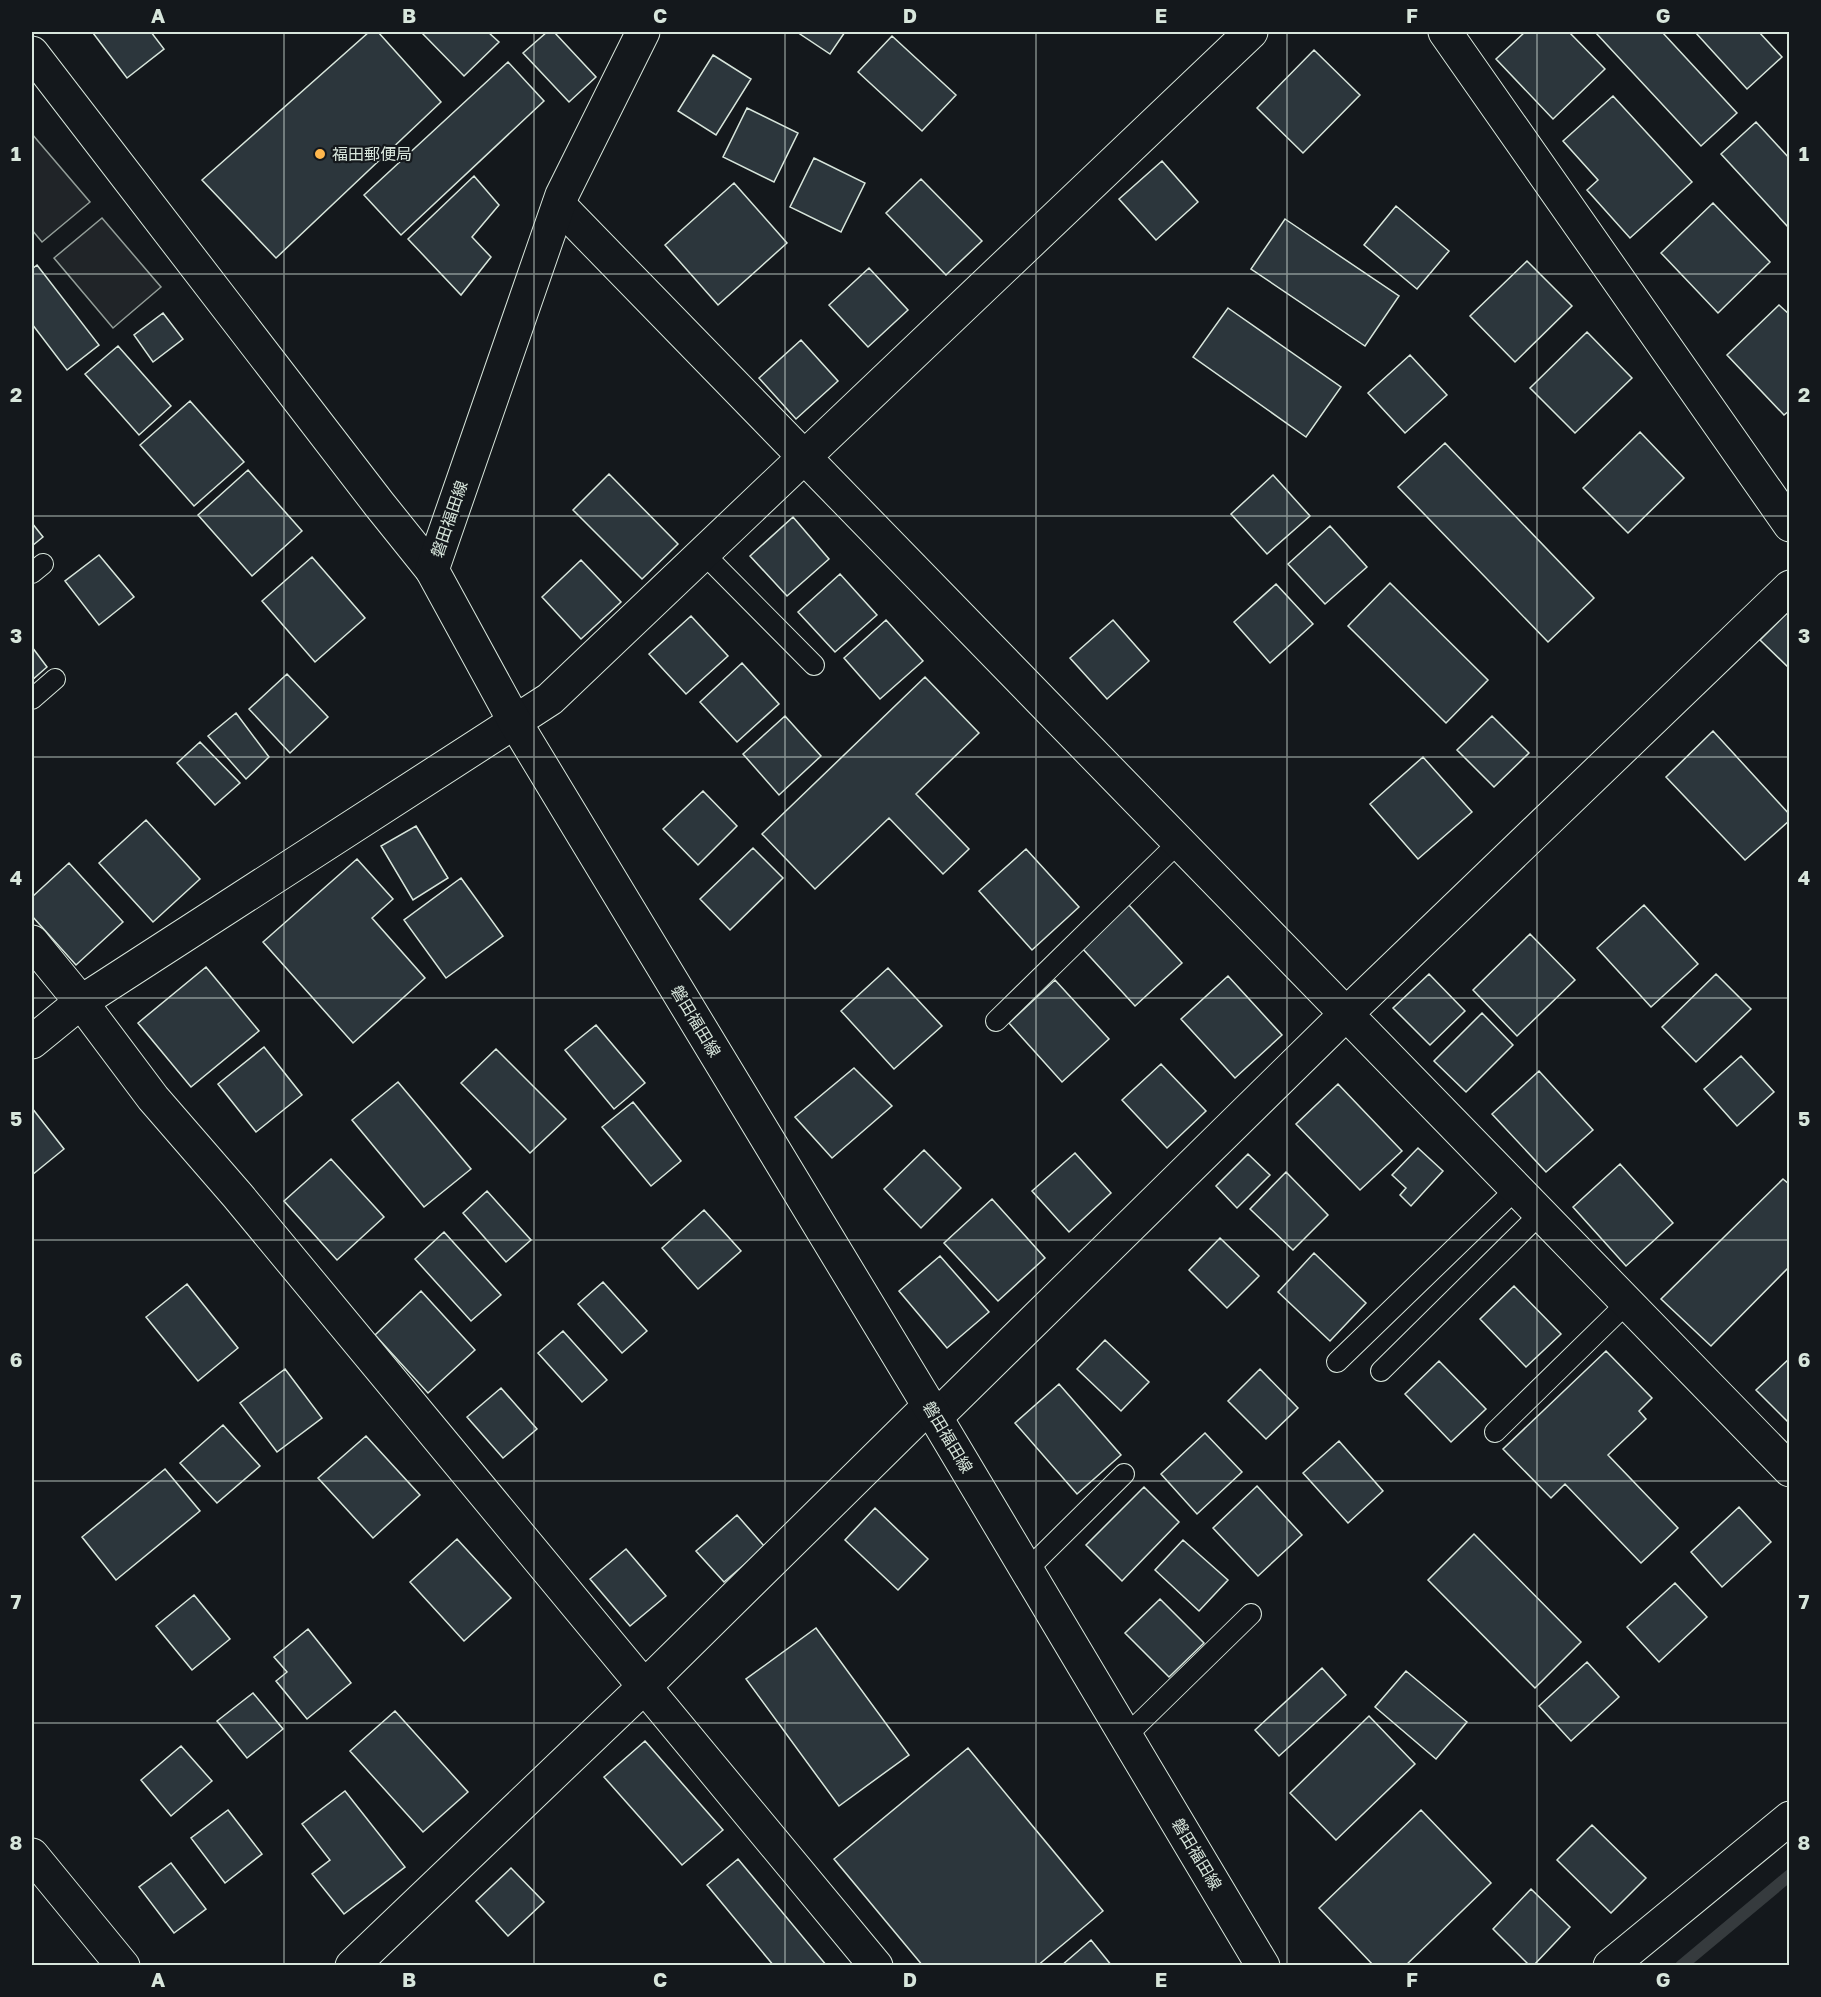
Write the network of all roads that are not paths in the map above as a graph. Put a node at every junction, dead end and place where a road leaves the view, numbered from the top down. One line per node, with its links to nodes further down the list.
1 (643, 32): 5 (street, 磐田福田線)
2 (1251, 32): 6 (street)
3 (1445, 32): 7 (street)
4 (32, 53): 9 (street)
5 (559, 205): 6 (street); 9 (street, 磐田福田線)
6 (804, 456): 8 (street); 15 (street)
7 (1790, 525)
8 (703, 553): 11 (lane); 14 (street)
9 (432, 570): 14 (street, 磐田福田線)
10 (1790, 587): 18 (street)
11 (814, 665)
12 (56, 679): 13 (lane)
13 (32, 699)
14 (515, 722): 17 (street); 26 (street, 磐田福田線)
15 (1179, 842): 18 (street); 19 (lane)
16 (32, 942): 17 (street)
17 (81, 1002): 20 (street); 32 (street)
18 (1346, 1014): 21 (street); 26 (street)
19 (996, 1022)
20 (32, 1042)
21 (1516, 1189): 22 (street); 24 (lane)
22 (1540, 1214): 23 (street); 25 (lane)
23 (1627, 1303): 27 (lane); 28 (street)
24 (1337, 1362)
25 (1381, 1371)
26 (933, 1412): 30 (street, 磐田福田線); 32 (street)
27 (1495, 1432)
28 (1790, 1470)
29 (1124, 1474): 30 (lane)
30 (1027, 1570): 33 (street, 磐田福田線)
31 (1251, 1614): 33 (lane)
32 (645, 1686): 37 (street); 38 (street)
33 (1126, 1736): 39 (street, 磐田福田線)
34 (1790, 1818): 40 (street)
35 (32, 1855): 36 (street)
36 (123, 1965)
37 (352, 1965)
38 (876, 1965)
39 (1263, 1965)
40 (1610, 1965)

